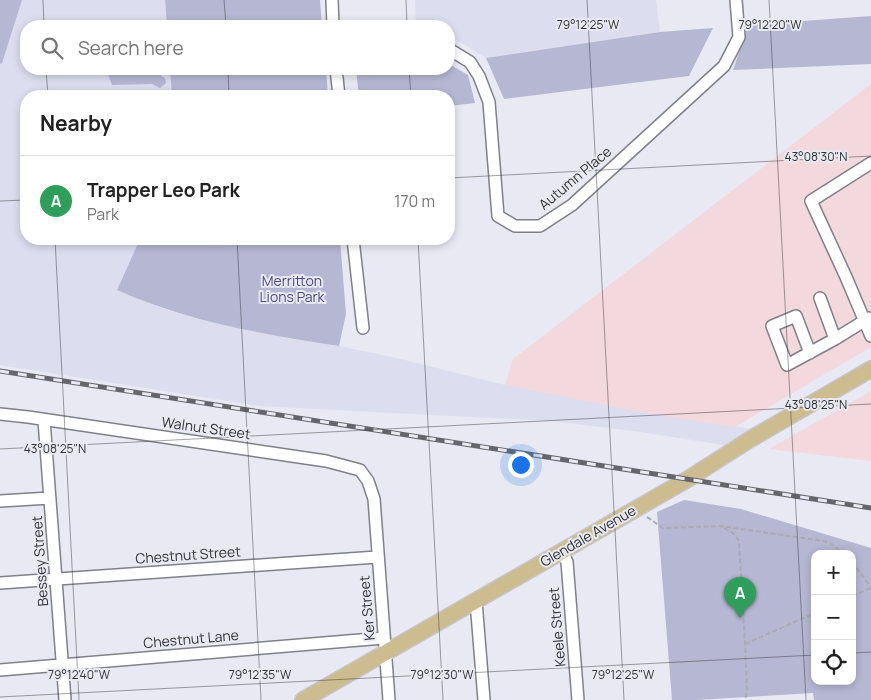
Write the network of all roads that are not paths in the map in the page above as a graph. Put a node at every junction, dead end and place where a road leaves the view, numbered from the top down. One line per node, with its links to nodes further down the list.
1 (332, 0): 3 (street)
2 (736, 0): 4 (street, Autumn Place)
3 (333, 20)
4 (455, 53)
5 (336, 75): 6 (street)
6 (338, 90)
7 (871, 163): 10 (street)
8 (354, 245): 11 (street)
9 (820, 298): 13 (street)
10 (868, 319): 12 (street); 13 (street)
11 (363, 328)
12 (871, 336)
13 (835, 339): 14 (street)
14 (810, 353)
15 (871, 369): 21 (main road, Glendale Avenue)
16 (0, 414): 17 (street, Walnut Street)
17 (44, 420): 18 (street, Bessey Street); 20 (street, Walnut Street)
18 (50, 498): 19 (street); 23 (street, Bessey Street)
19 (0, 501)
20 (375, 514): 22 (street, Ker Street)
21 (562, 552): 25 (main road, Glendale Avenue); 33 (street, Keele Street)
22 (378, 557): 23 (street, Chestnut Street); 26 (street, Ker Street)
23 (56, 579): 24 (street, Chestnut Street); 27 (street, Bessey Street)
24 (0, 583)
25 (476, 601): 26 (main road, Glendale Avenue); 32 (street)
26 (385, 645): 27 (street, Chestnut Lane); 30 (main road, Glendale Avenue); 31 (street, Ker Street)
27 (63, 665): 28 (street, Chestnut Lane); 29 (street, Bessey Street)
28 (0, 670)
29 (65, 700)
30 (303, 700)
31 (389, 700)
32 (484, 700)
33 (578, 700)

